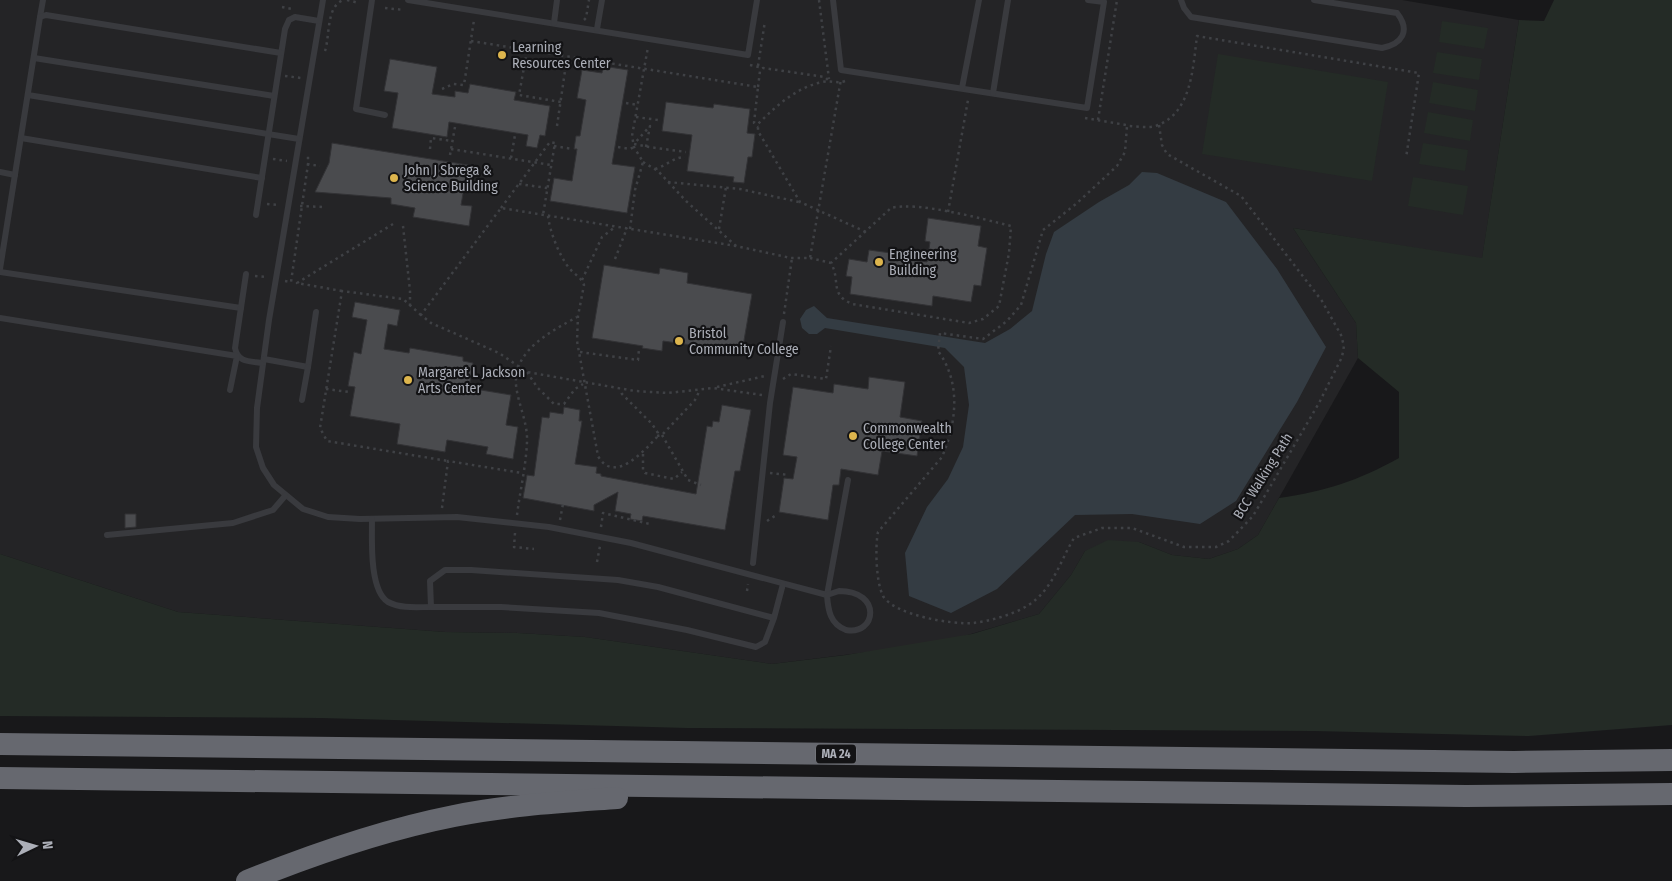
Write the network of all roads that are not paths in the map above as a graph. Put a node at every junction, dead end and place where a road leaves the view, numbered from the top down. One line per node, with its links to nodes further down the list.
1 (43, 0): 14 (lane)
2 (323, 0): 15 (lane)
3 (372, 0): 24 (lane)
4 (408, 0): 16 (lane)
5 (557, 0): 16 (lane)
6 (602, 0): 17 (lane)
7 (757, 0): 17 (lane)
8 (833, 0): 20 (lane)
9 (979, 0): 20 (lane)
10 (1008, 0): 21 (lane)
11 (1088, 0): 21 (lane)
12 (1181, 0): 13 (lane)
13 (1314, 0)
14 (40, 17): 18 (lane); 19 (lane)
15 (319, 21): 18 (lane); 27 (lane)
16 (554, 23): 17 (lane)
17 (597, 29)
18 (281, 53): 23 (lane)
19 (34, 58): 22 (lane); 23 (lane)
20 (962, 88): 21 (lane)
21 (993, 93)
22 (28, 95): 25 (lane); 26 (lane)
23 (274, 96): 25 (lane)
24 (385, 115)
25 (269, 133): 27 (lane); 30 (lane)
26 (21, 138): 29 (lane); 30 (lane)
27 (299, 139): 39 (lane)
28 (0, 172): 29 (lane)
29 (15, 175): 32 (lane)
30 (262, 178): 31 (lane)
31 (256, 215)
32 (0, 270): 34 (lane)
33 (250, 275): 34 (lane)
34 (241, 308): 38 (lane)
35 (316, 312): 40 (lane)
36 (0, 318): 38 (lane)
37 (783, 322): 47 (lane)
38 (236, 356): 39 (lane); 41 (lane)
39 (263, 361): 40 (lane); 44 (lane)
40 (308, 367): 42 (lane)
41 (230, 390)
42 (302, 400)
43 (848, 480): 49 (lane)
44 (285, 496): 45 (lane); 46 (lane)
45 (372, 519): 48 (lane); 50 (lane)
46 (107, 535)
47 (753, 563)
48 (783, 584): 49 (lane); 51 (lane)
49 (827, 595): 49 (lane)
50 (431, 607): 51 (lane); 51 (lane)
51 (771, 618)
52 (0, 744): 53 (highway, MA 24)
53 (1672, 760)
54 (0, 778): 55 (highway)
55 (776, 787): 56 (highway); 57 (highway)
56 (1672, 794)
57 (247, 881)

